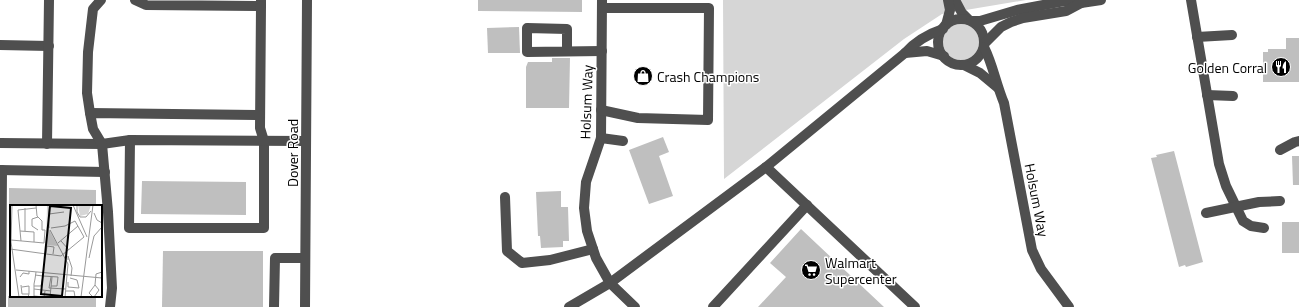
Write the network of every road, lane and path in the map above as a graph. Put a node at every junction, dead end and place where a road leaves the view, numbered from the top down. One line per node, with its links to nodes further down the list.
1 (49, 0): 18 (street)
2 (101, 0): 28 (street)
3 (135, 0): 9 (street)
4 (306, 0): 33 (street, Dover Road)
5 (948, 0): 13 (street)
6 (954, 0): 12 (street)
7 (1101, 0): 10 (street)
8 (1191, 0): 15 (street)
9 (261, 3): 29 (street)
10 (1082, 3): 12 (street); 17 (street)
11 (602, 4): 20 (street, Holsum Way); 27 (street)
12 (970, 21): 13 (street); 17 (street)
13 (944, 27): 21 (street); 22 (street)
14 (1232, 35): 15 (street)
15 (1197, 37): 25 (street)
16 (0, 45): 18 (street)
17 (984, 45): 23 (street); 24 (street, Holsum Way)
18 (48, 46): 37 (street)
19 (567, 51): 20 (street)
20 (602, 51): 27 (street, Holsum Way)
21 (905, 53): 22 (street); 40 (street)
22 (944, 56): 23 (street)
23 (964, 65): 24 (street)
24 (998, 88): 62 (street, Holsum Way)
25 (1208, 95): 26 (street); 46 (street)
26 (1233, 96)
27 (601, 110): 30 (street, Holsum Way)
28 (90, 113): 29 (street); 38 (street)
29 (260, 115): 32 (street)
30 (601, 138): 34 (street); 50 (street, Holsum Way)
31 (130, 140): 32 (street); 32 (street); 38 (street)
32 (264, 141): 33 (street)
33 (306, 141): 52 (street, Dover Road)
34 (623, 141)
35 (1299, 141): 39 (street)
36 (0, 144): 37 (street)
37 (47, 144): 38 (street)
38 (102, 144): 42 (street)
39 (1299, 150)
40 (766, 167): 45 (street); 53 (street)
41 (1, 170): 42 (street); 49 (street)
42 (104, 172): 51 (street)
43 (505, 197): 50 (street)
44 (1280, 201): 46 (street)
45 (807, 205): 60 (street); 61 (street)
46 (1236, 208): 47 (street); 48 (street)
47 (1206, 212)
48 (1264, 228)
49 (4, 248): 54 (street)
50 (593, 249): 53 (street, Holsum Way)
51 (106, 250): 55 (street)
52 (305, 258): 56 (street); 57 (street, Dover Road)
53 (610, 283): 58 (street); 59 (street, Holsum Way)
54 (1, 307)
55 (110, 307)
56 (274, 307)
57 (304, 307)
58 (569, 307)
59 (635, 307)
60 (713, 307)
61 (915, 307)
62 (1069, 307)

